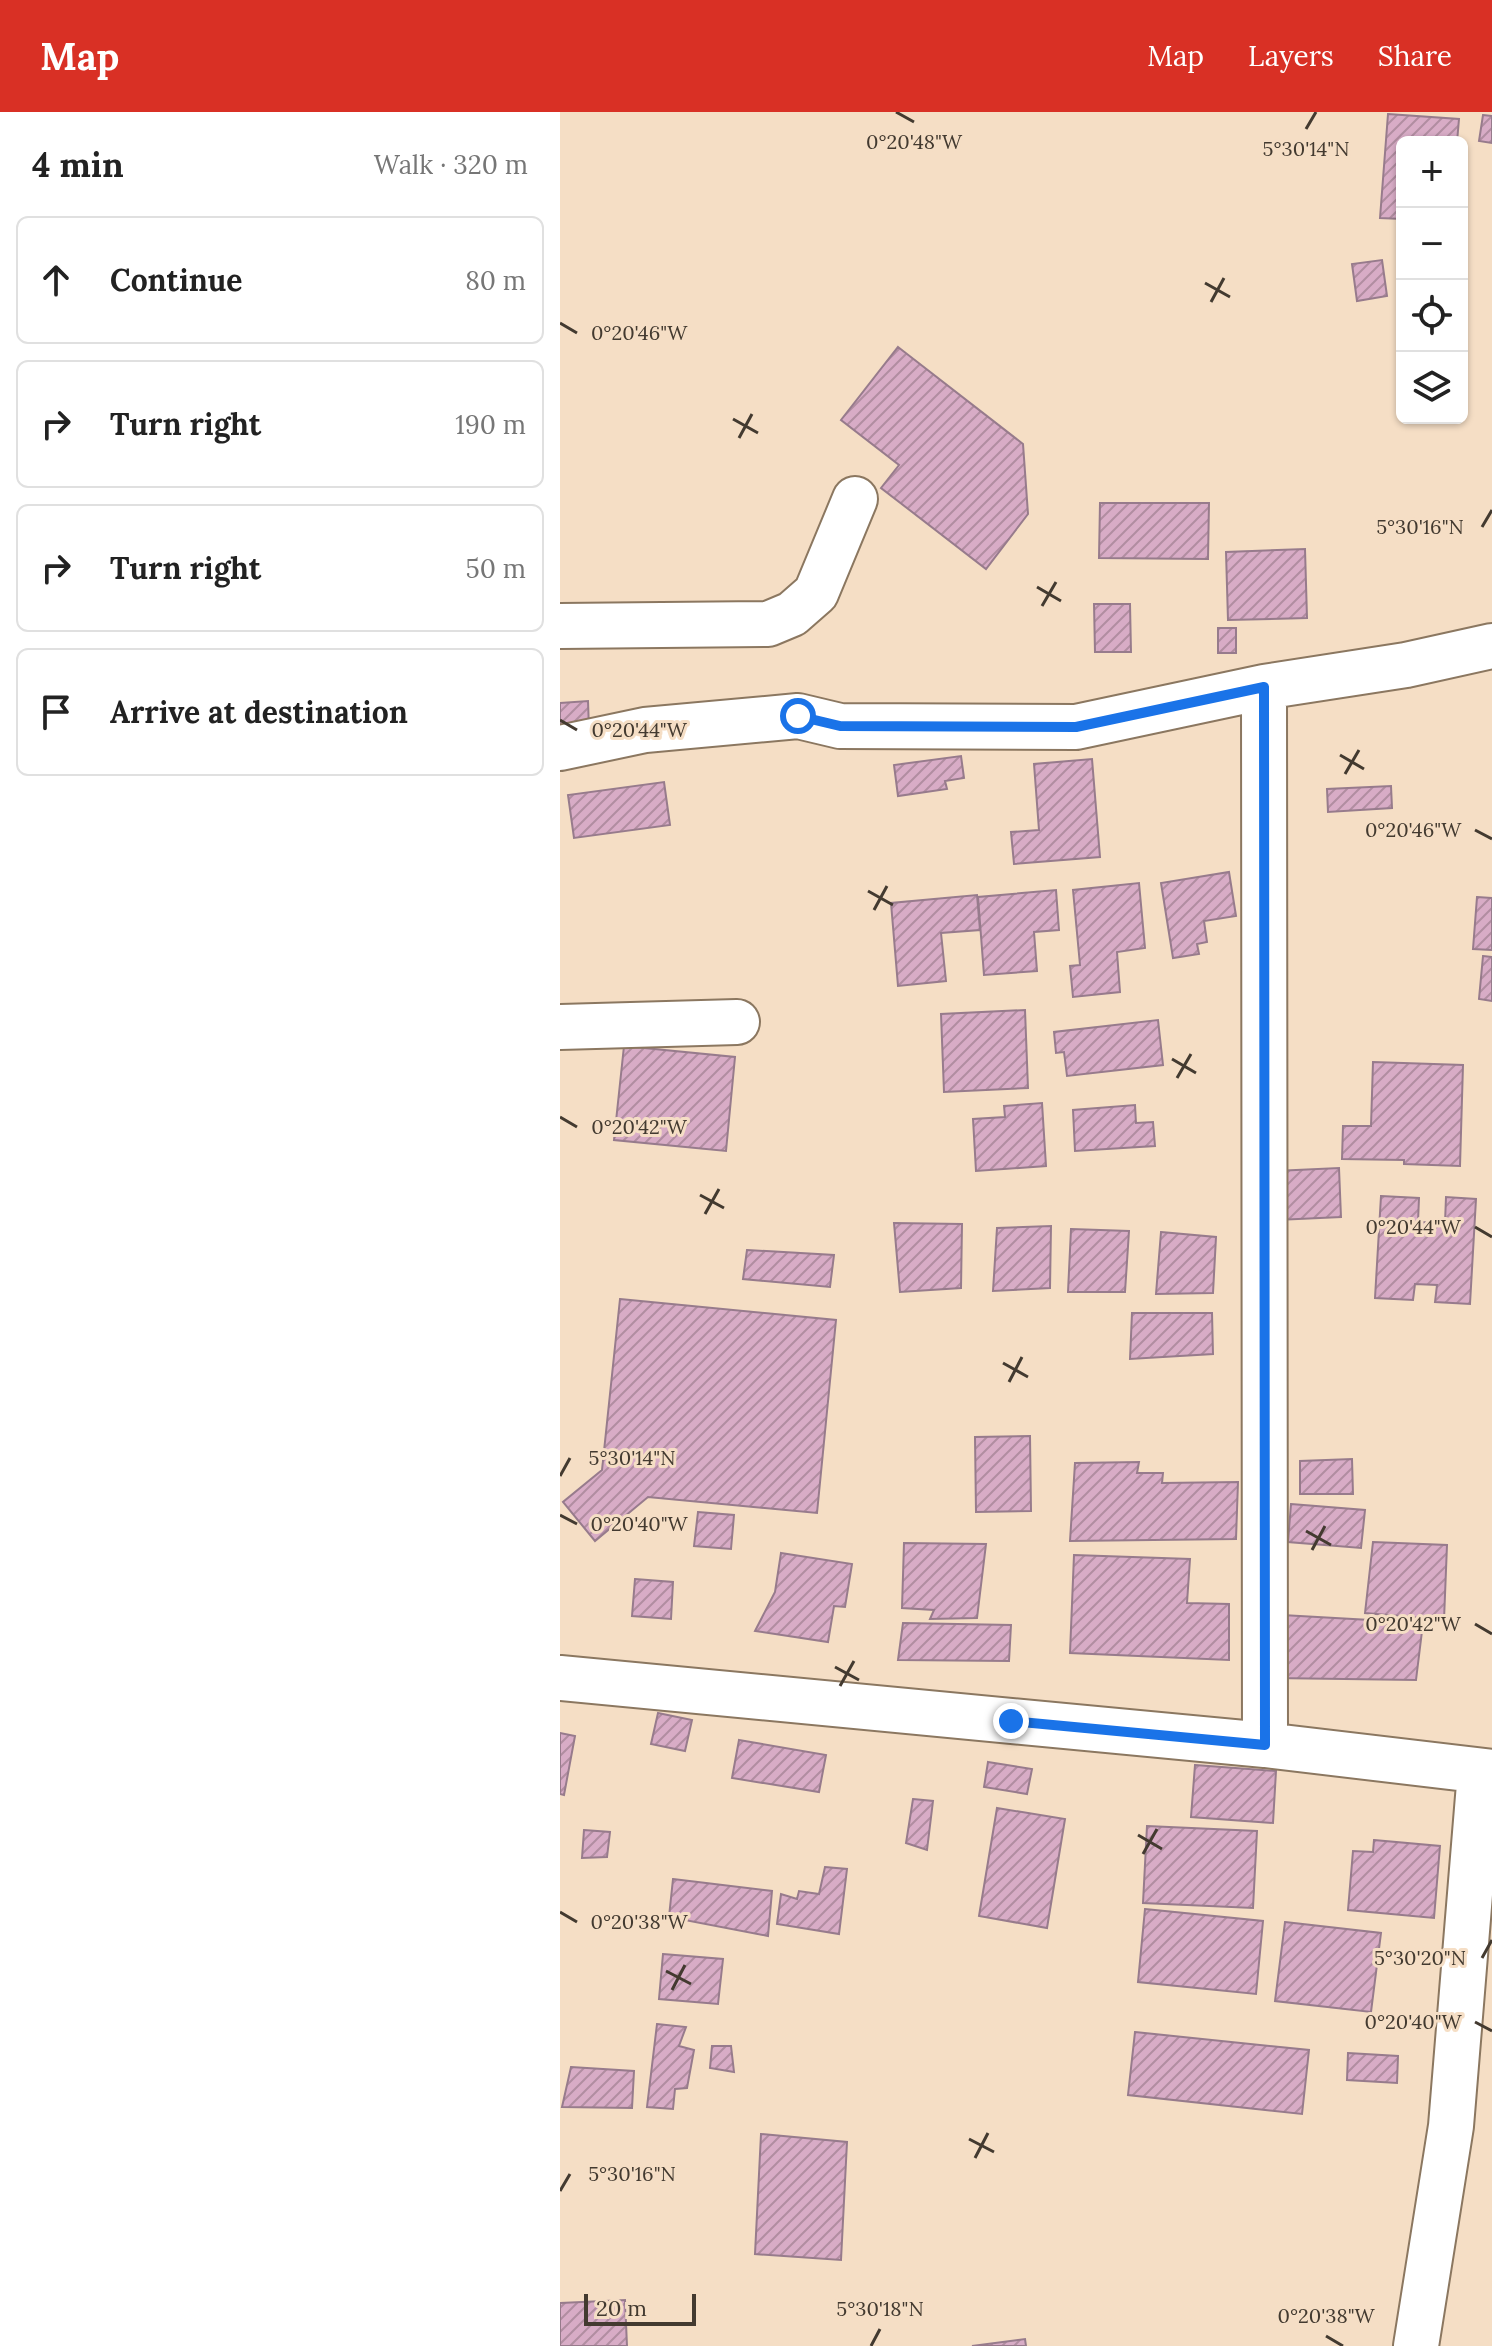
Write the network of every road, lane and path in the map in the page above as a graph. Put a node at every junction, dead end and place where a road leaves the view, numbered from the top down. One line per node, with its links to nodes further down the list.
1 (855, 499): 2 (street)
2 (560, 626)
3 (1492, 646): 4 (street)
4 (1264, 687): 5 (street); 9 (street)
5 (560, 748)
6 (737, 1022): 7 (street)
7 (560, 1027)
8 (560, 1678): 9 (street)
9 (1265, 1745): 10 (street)
10 (1486, 1772): 11 (street)
11 (1477, 1988): 12 (street)
12 (1416, 2346)

